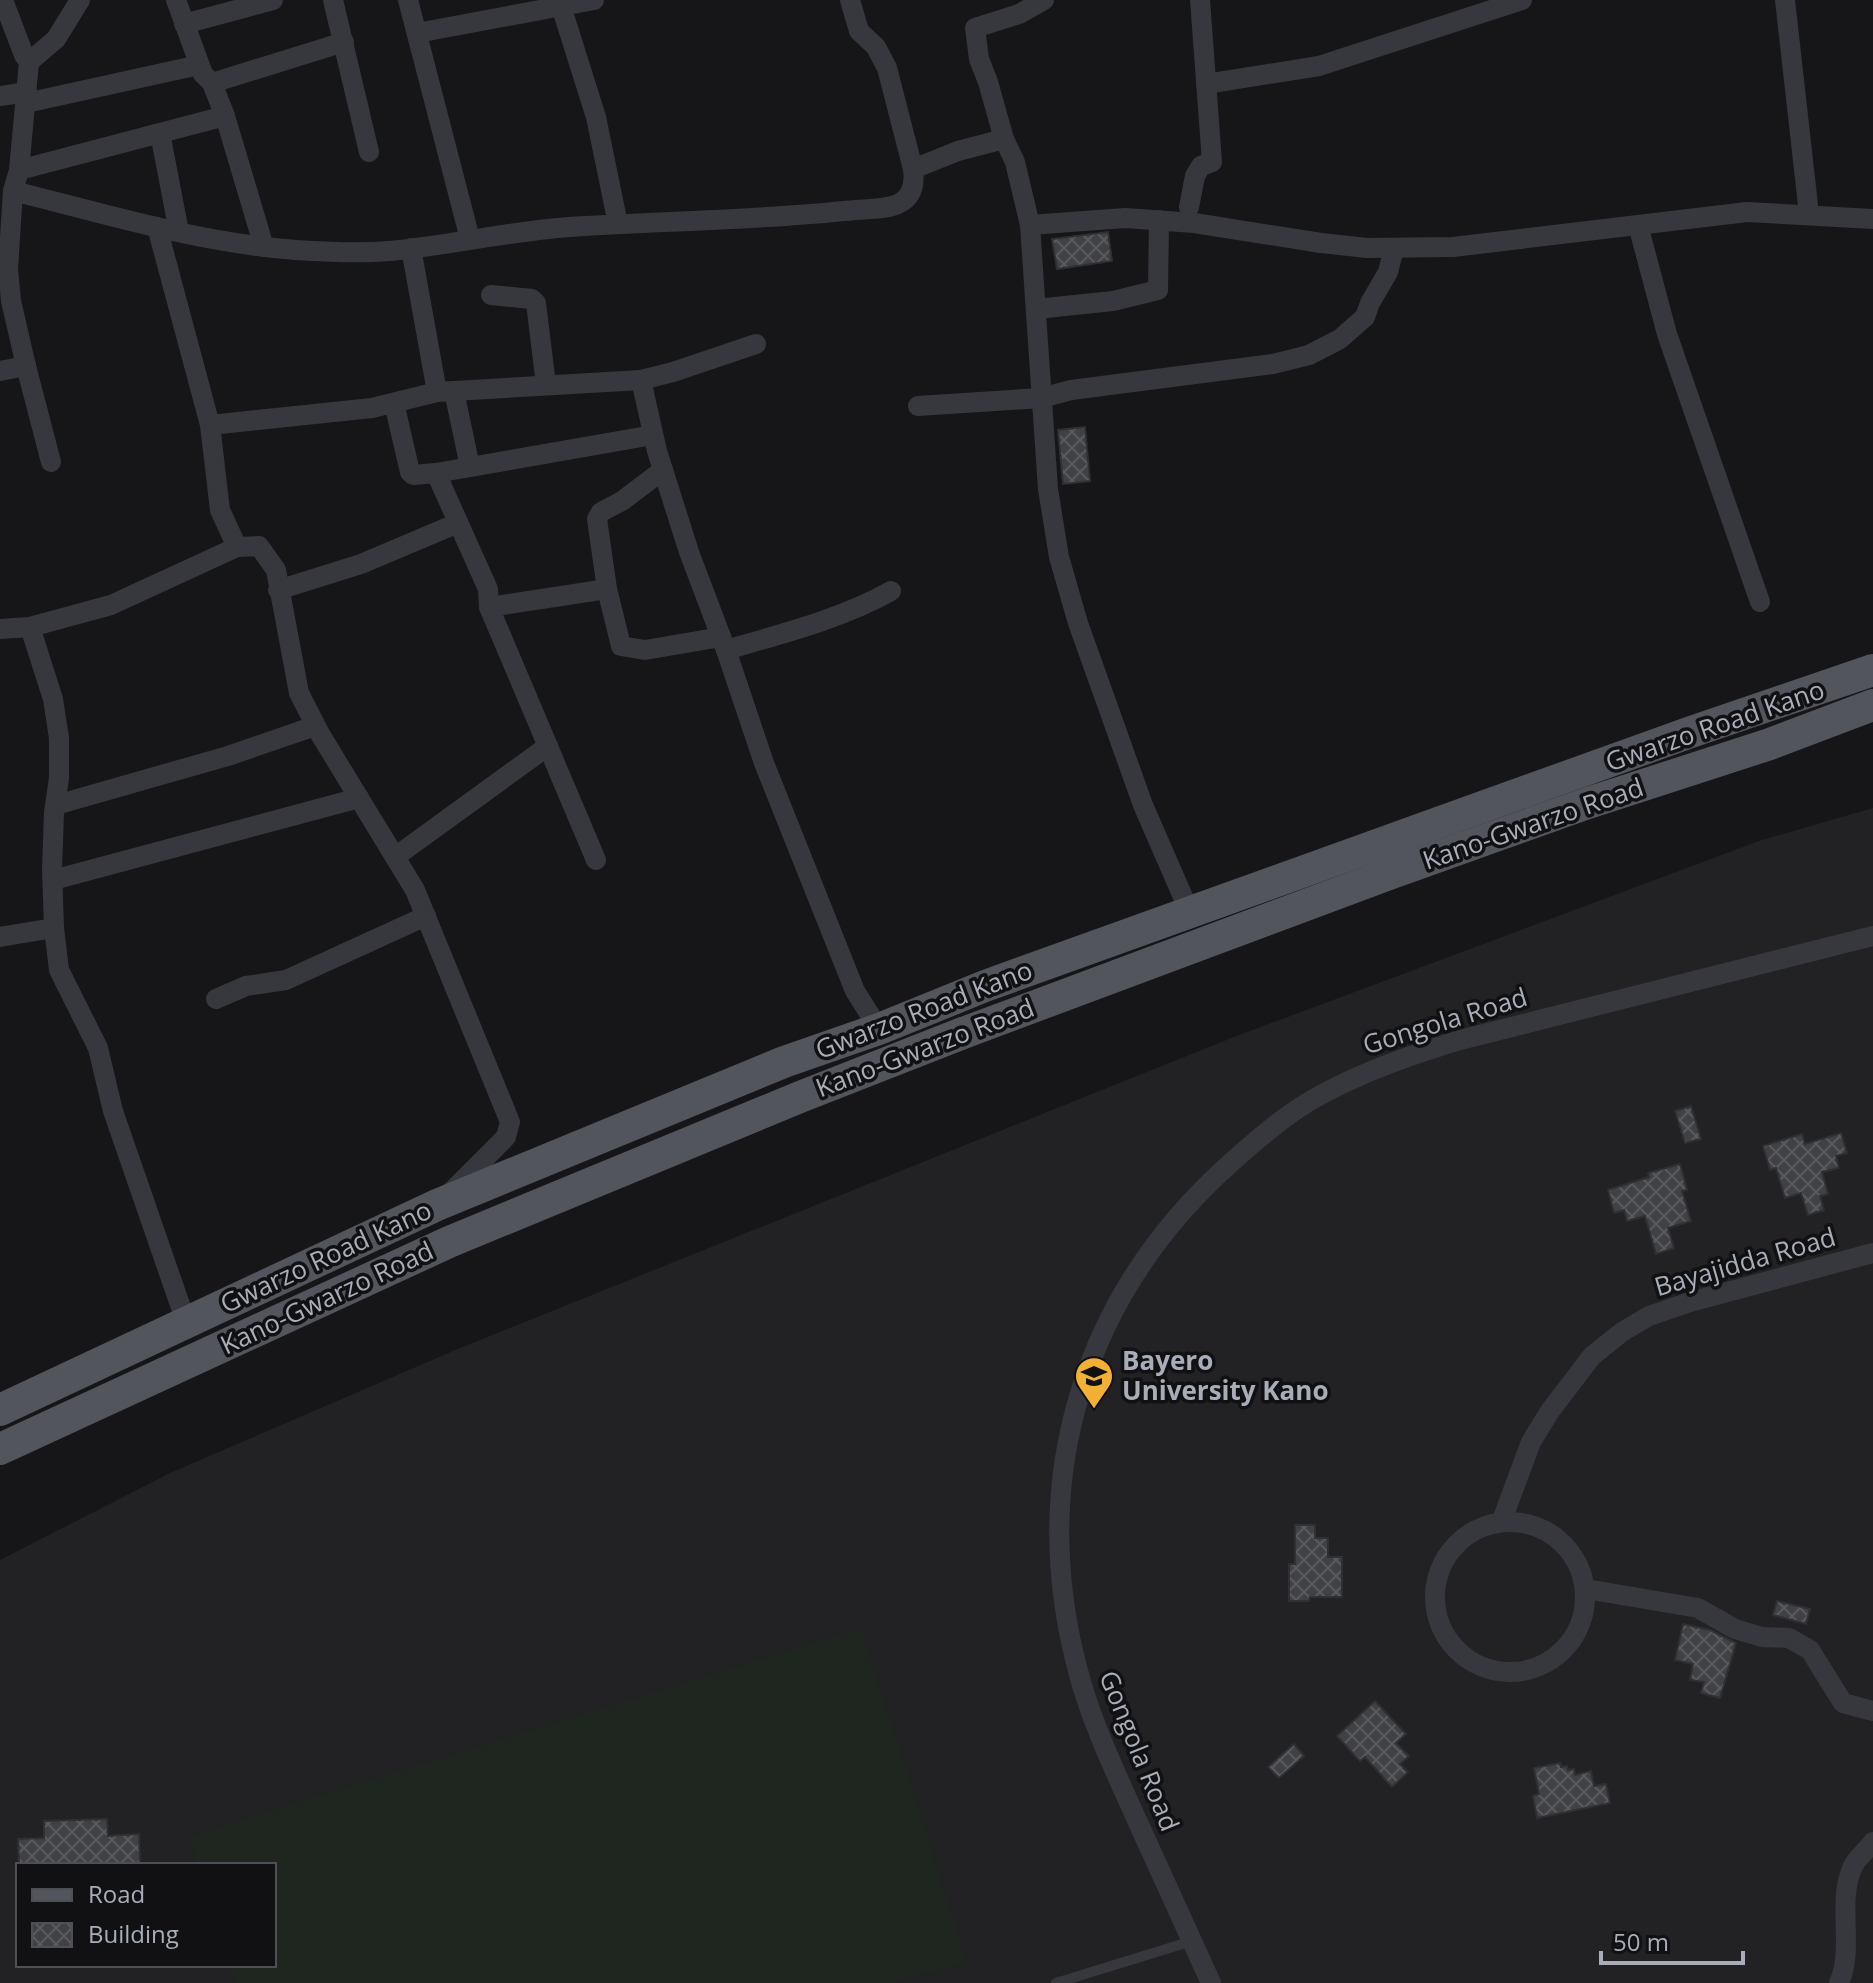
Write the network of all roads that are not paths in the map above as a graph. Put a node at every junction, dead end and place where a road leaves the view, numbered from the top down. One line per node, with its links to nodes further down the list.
1 (3, 0): 18 (street)
2 (80, 0): 18 (street)
3 (176, 0): 15 (street)
4 (273, 0): 15 (street)
5 (333, 0): 17 (street)
6 (408, 0): 16 (street)
7 (594, 0): 13 (street)
8 (850, 0): 28 (street)
9 (1044, 0): 14 (street)
10 (1200, 0): 21 (street)
11 (1522, 0): 21 (street)
12 (1785, 0): 31 (street)
13 (561, 6): 16 (street); 34 (street)
14 (1016, 7): 26 (street)
15 (184, 24): 19 (street)
16 (417, 33): 39 (street)
17 (344, 42): 20 (street); 27 (street)
18 (29, 62): 23 (street)
19 (199, 65): 20 (street); 23 (street)
20 (212, 83): 24 (street)
21 (1206, 84): 30 (street)
22 (0, 96): 23 (street)
23 (26, 97): 29 (street)
24 (225, 116): 25 (street); 40 (street)
25 (160, 133): 29 (street); 38 (street)
26 (1004, 139): 28 (street); 35 (street)
27 (369, 152)
28 (913, 169): 34 (street)
29 (12, 180): 37 (street); 43 (street)
30 (1189, 207)
31 (1809, 214): 32 (street); 36 (street)
32 (1873, 219)
33 (1159, 220): 35 (street); 42 (street); 45 (street)
34 (618, 224): 39 (street)
35 (1030, 225): 45 (street)
36 (1638, 225): 42 (street); 66 (street)
37 (157, 227): 38 (street); 55 (street)
38 (179, 232): 40 (street)
39 (470, 239): 41 (street)
40 (264, 247): 41 (street)
41 (411, 248): 51 (street)
42 (1394, 248): 52 (street)
43 (5, 286): 47 (street)
44 (491, 295): 50 (street)
45 (1036, 309): 52 (street)
46 (756, 344): 49 (street)
47 (26, 366): 48 (street); 57 (street)
48 (0, 371)
49 (641, 380): 50 (street); 56 (street)
50 (546, 385): 51 (street)
51 (446, 392): 53 (street); 58 (street)
52 (1041, 398): 54 (street); 80 (street)
53 (394, 403): 55 (street); 60 (street)
54 (918, 406)
55 (210, 425): 62 (street)
56 (653, 435): 58 (street); 59 (street)
57 (51, 462)
58 (470, 467): 60 (street)
59 (663, 470): 63 (street); 70 (street)
60 (436, 473): 61 (street)
61 (458, 523): 64 (street); 67 (street)
62 (237, 547): 64 (street); 68 (street)
63 (607, 589): 67 (street); 70 (street)
64 (278, 590): 73 (street)
65 (891, 591): 70 (street)
66 (1760, 602)
67 (489, 607): 74 (street)
68 (30, 627): 69 (street); 76 (street)
69 (0, 629)
70 (723, 643): 86 (street)
71 (1873, 670): 80 (main road, Gwarzo Road Kano)
72 (1873, 705): 91 (main road, Kano-Gwarzo Road)
73 (315, 726): 75 (street); 76 (street)
74 (548, 746): 77 (street); 78 (street)
75 (359, 798): 77 (street); 79 (street)
76 (56, 805): 79 (street)
77 (395, 857): 81 (street)
78 (596, 860)
79 (53, 880): 82 (street)
80 (1190, 913): 86 (main road, Gwarzo Road Kano)
81 (426, 916): 85 (street); 87 (street)
82 (54, 928): 83 (street); 89 (street)
83 (0, 937)
84 (1872, 942): 96 (street, Gongola Road)
85 (216, 999)
86 (879, 1029): 87 (main road, Gwarzo Road Kano)
87 (437, 1205): 89 (main road, Gwarzo Road Kano)
88 (1873, 1253): 92 (street, Bayajidda Road)
89 (186, 1322): 90 (main road, Gwarzo Road Kano)
90 (0, 1410)
91 (0, 1449)
92 (1502, 1520): 93 (street); 93 (street)
93 (1586, 1589): 94 (street)
94 (1873, 1711)
95 (1873, 1842): 99 (street)
96 (1192, 1941): 97 (lane); 98 (street, Gongola Road)
97 (1056, 1983)
98 (1211, 1983)
99 (1839, 1983)

